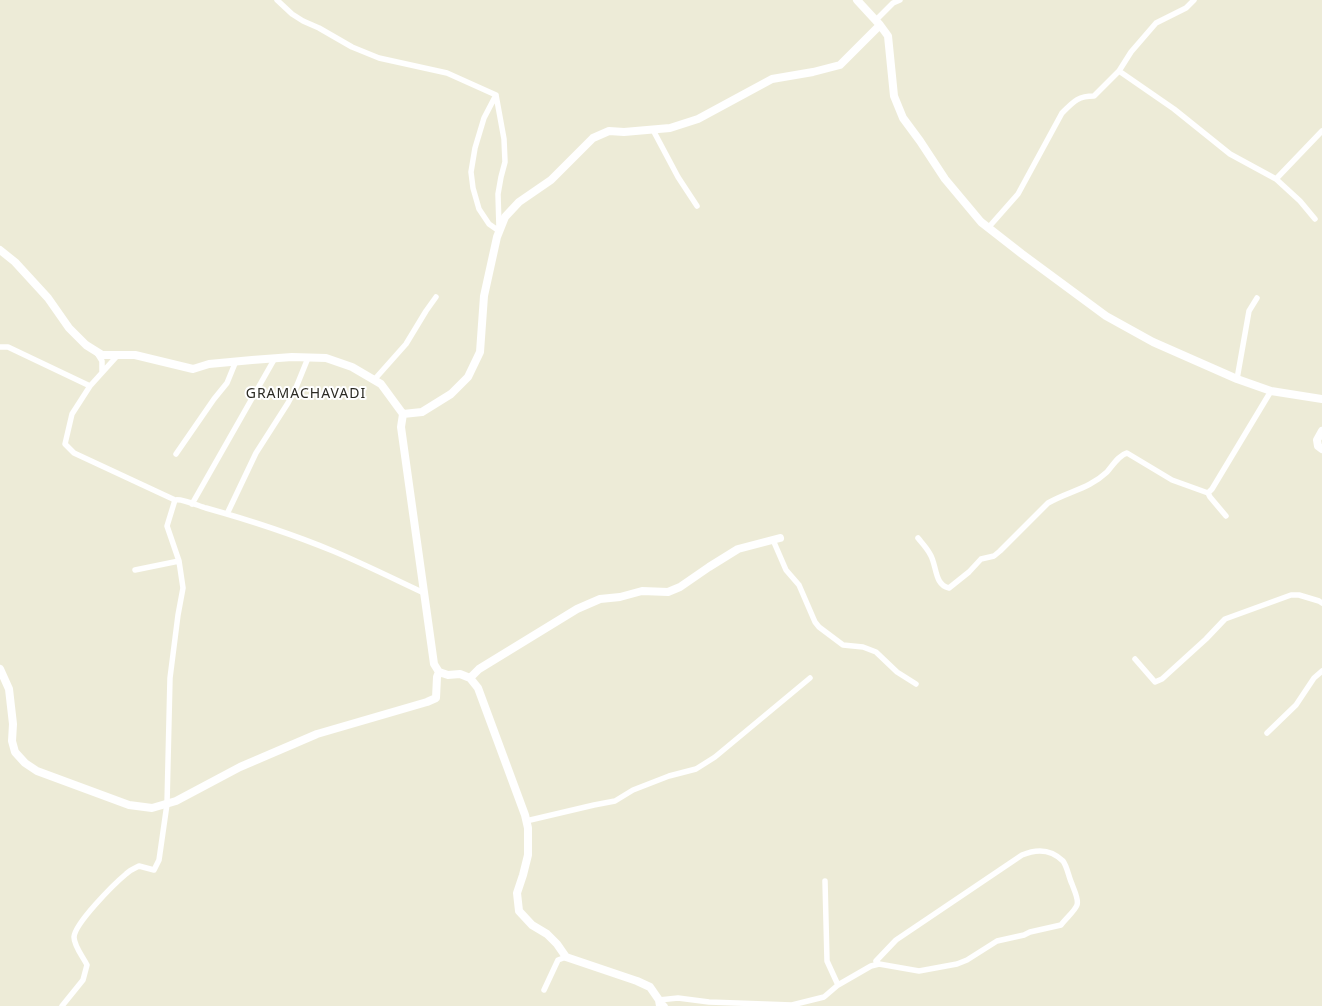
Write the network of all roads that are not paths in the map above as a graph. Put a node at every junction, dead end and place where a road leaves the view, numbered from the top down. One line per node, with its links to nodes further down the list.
1 (277, 0): 7 (street)
2 (857, 0): 5 (main road)
3 (900, 0): 5 (street)
4 (1194, 0): 6 (street)
5 (878, 22): 8 (main road); 13 (main road)
6 (1119, 71): 10 (street); 13 (street)
7 (496, 95): 14 (street); 14 (street)
8 (653, 130): 11 (street); 14 (main road)
9 (1322, 131): 10 (street)
10 (1276, 179): 12 (street)
11 (697, 206)
12 (1315, 219)
13 (988, 228): 25 (main road)
14 (499, 231): 30 (main road)
15 (0, 250): 19 (main road)
16 (436, 297): 26 (street)
17 (1257, 298): 25 (street)
18 (0, 347): 27 (street)
19 (96, 351): 20 (main road); 24 (street)
20 (118, 355): 23 (main road); 24 (street)
21 (275, 358): 22 (main road); 23 (main road); 36 (street)
22 (308, 358): 26 (main road); 37 (street)
23 (236, 361): 33 (street)
24 (102, 372): 27 (street)
25 (1237, 379): 28 (main road)
26 (374, 380): 30 (main road)
27 (90, 386): 35 (street)
28 (1271, 391): 29 (main road); 34 (street)
29 (1322, 398)
30 (403, 414): 43 (main road)
31 (1322, 431): 32 (main road)
32 (1322, 449)
33 (176, 454)
34 (1208, 493): 38 (street); 39 (street)
35 (175, 500): 36 (street); 41 (street)
36 (192, 504): 37 (street)
37 (227, 514): 43 (street)
38 (1226, 516)
39 (918, 538)
40 (776, 539): 49 (main road); 51 (street)
41 (179, 561): 42 (street); 53 (street)
42 (135, 570)
43 (424, 593): 48 (main road)
44 (1322, 603): 45 (street)
45 (1135, 659)
46 (0, 669): 53 (main road)
47 (1322, 671): 52 (street)
48 (439, 672): 49 (main road); 53 (main road)
49 (470, 678): 54 (main road)
50 (810, 678): 54 (street)
51 (916, 684)
52 (1267, 733)
53 (167, 804): 61 (street)
54 (526, 821): 56 (main road)
55 (825, 881): 58 (street)
56 (566, 957): 59 (street); 60 (main road)
57 (879, 964): 57 (street); 58 (street)
58 (838, 985): 60 (street)
59 (544, 990)
60 (661, 1004)
61 (62, 1006)

